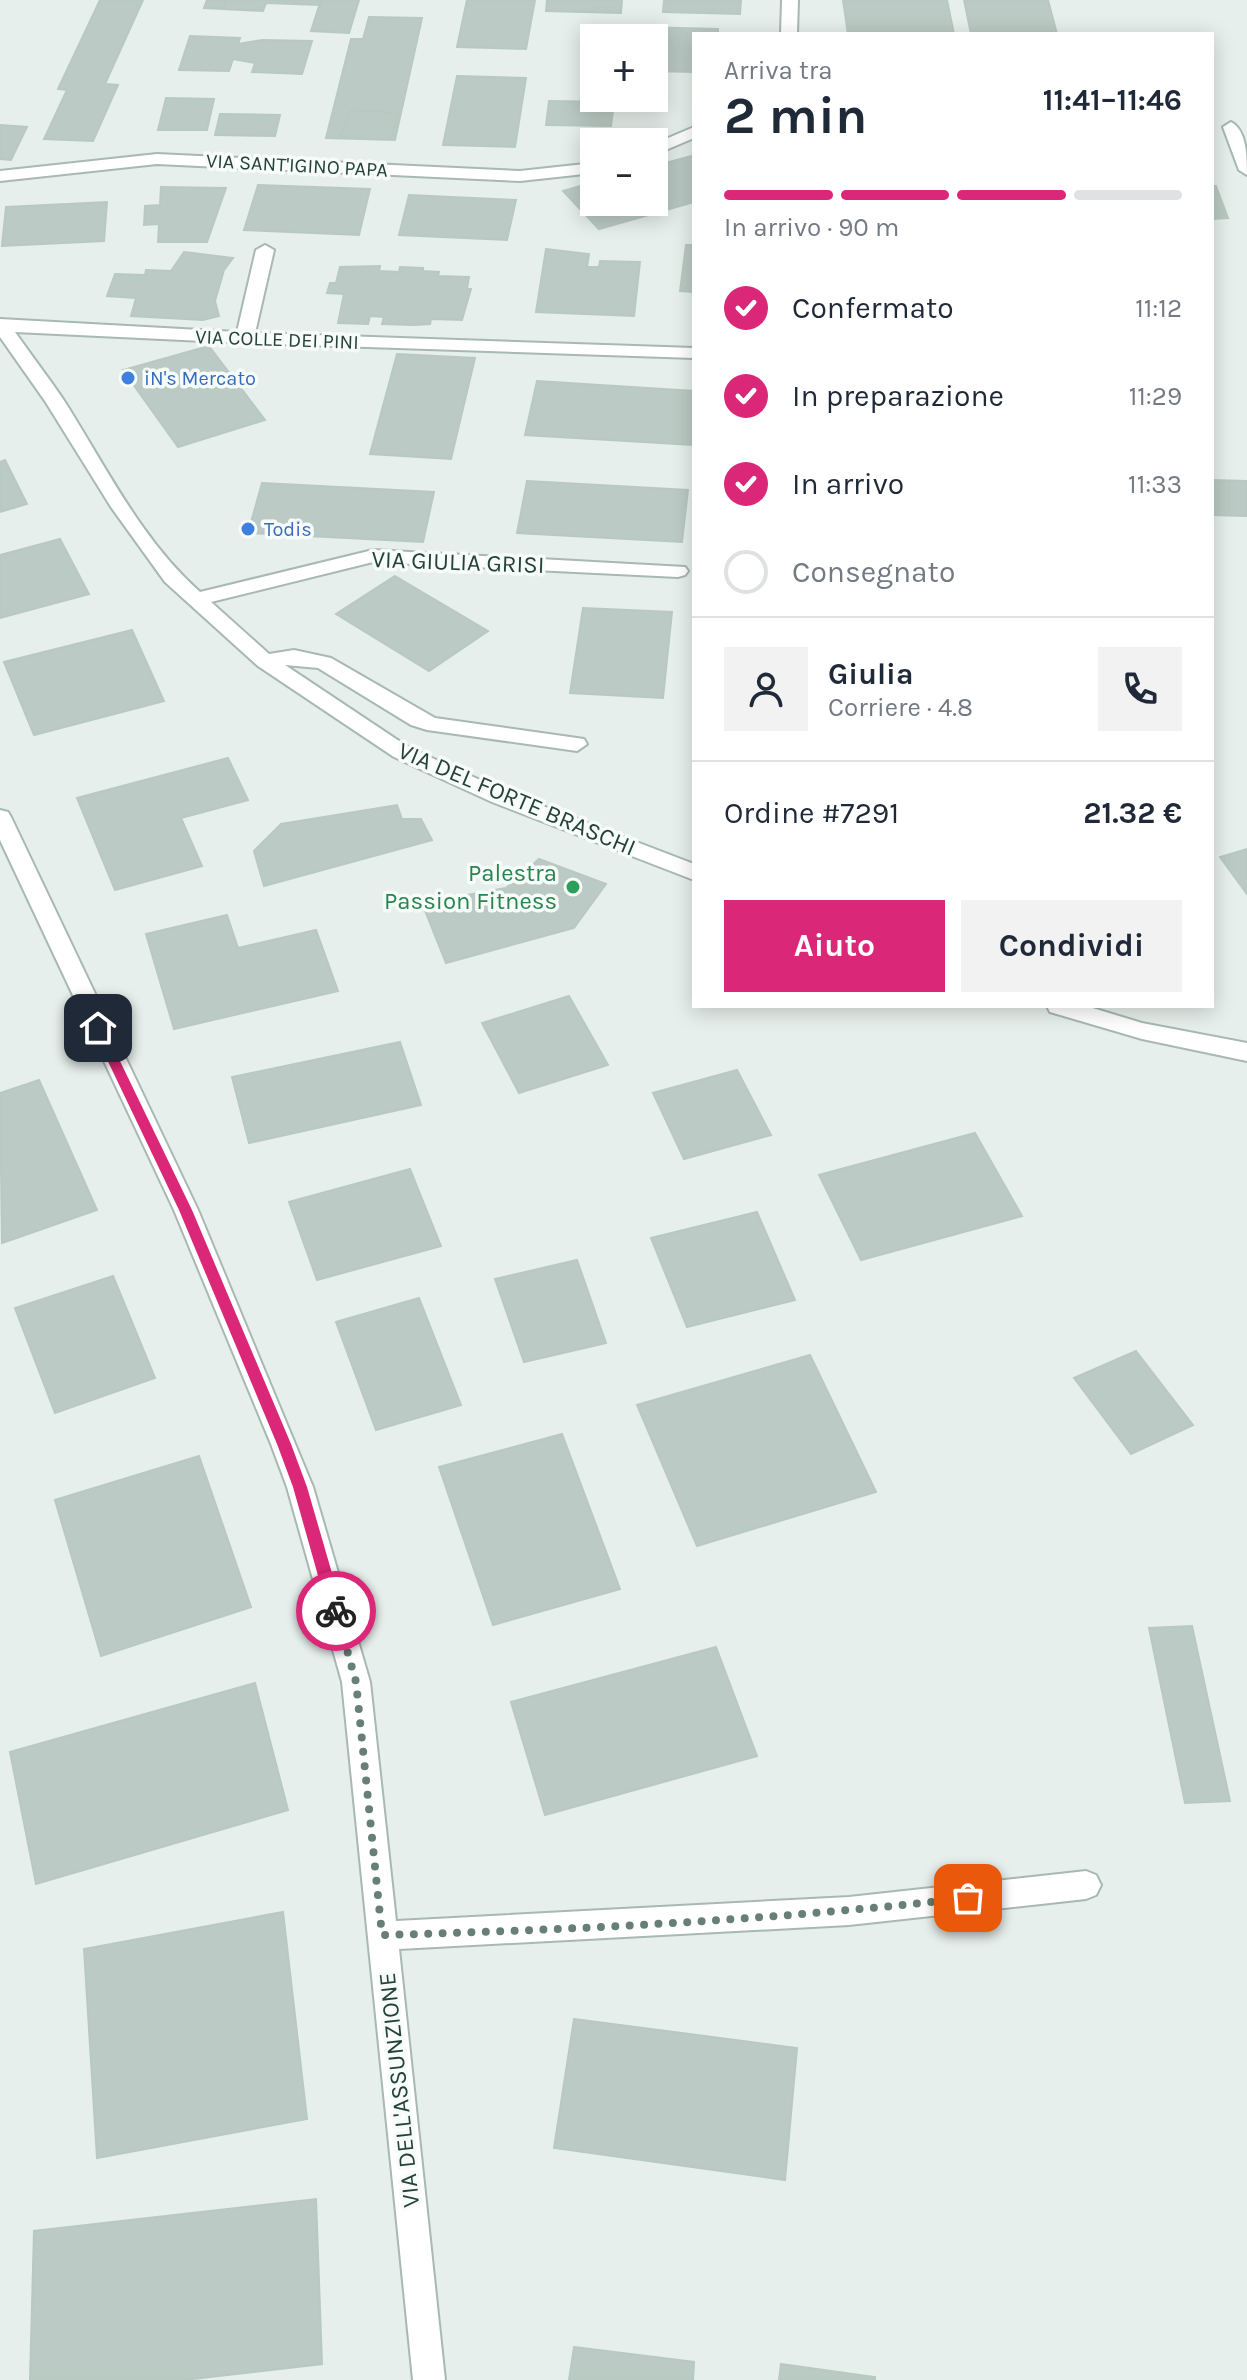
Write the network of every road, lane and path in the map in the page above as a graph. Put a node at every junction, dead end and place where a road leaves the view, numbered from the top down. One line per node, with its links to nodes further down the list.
1 (790, 0): 2 (street)
2 (789, 32)
3 (1231, 127): 7 (street)
4 (692, 133): 5 (street)
5 (668, 144)
6 (580, 170): 8 (street, VIA SANT'IGINO PAPA)
7 (1247, 170)
8 (0, 176)
9 (265, 250): 11 (street)
10 (1, 325): 11 (street, VIA COLLE DEI PINI); 14 (street, VIA DEL FORTE BRASCHI)
11 (245, 338): 12 (street, VIA COLLE DEI PINI)
12 (692, 353)
13 (678, 571): 14 (street, VIA GIULIA GRISI)
14 (194, 600): 15 (street, VIA DEL FORTE BRASCHI)
15 (265, 661): 16 (street); 18 (street, VIA DEL FORTE BRASCHI)
16 (577, 744)
17 (0, 817): 22 (street, VIA DELL'ASSUNZIONE)
18 (692, 871)
19 (1065, 1008): 20 (street)
20 (1247, 1052)
21 (1086, 1885): 22 (street)
22 (382, 1935): 23 (street, VIA DELL'ASSUNZIONE)
23 (429, 2380)

